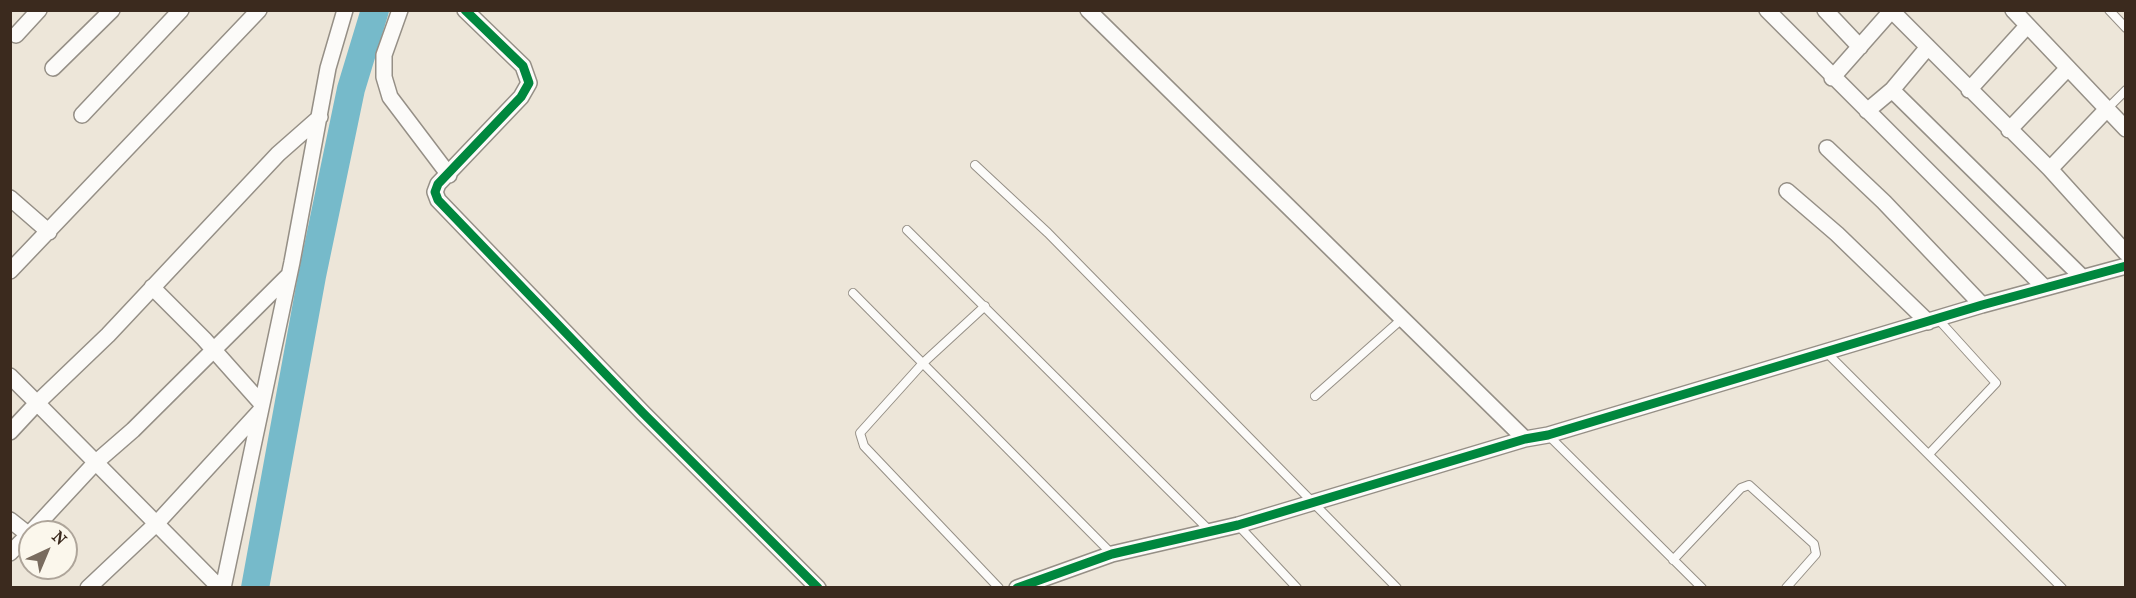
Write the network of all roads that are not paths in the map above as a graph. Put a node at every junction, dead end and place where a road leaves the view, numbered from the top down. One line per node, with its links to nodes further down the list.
1 (39, 10): 16 (street)
2 (112, 10): 19 (street)
3 (181, 10): 27 (street)
4 (259, 10): 38 (street)
5 (400, 10): 34 (street)
6 (465, 10): 34 (street)
7 (1088, 10): 49 (street)
8 (1767, 10): 21 (street)
9 (1825, 10): 17 (street)
10 (2013, 10): 14 (street)
11 (2109, 10): 15 (lane)
12 (1891, 11): 17 (street); 18 (street)
13 (340, 13): 28 (street)
14 (2027, 26): 20 (street); 23 (street)
15 (2126, 28)
16 (16, 35)
17 (1860, 47): 21 (street)
18 (1928, 47): 22 (street); 23 (street)
19 (53, 68)
20 (2067, 68): 25 (street); 30 (street)
21 (1832, 78): 26 (street)
22 (1892, 90): 26 (street); 43 (street)
23 (1969, 90): 30 (street)
24 (2126, 90): 25 (lane)
25 (2107, 109): 29 (street); 33 (street)
26 (1867, 111): 45 (street)
27 (82, 116)
28 (320, 117): 42 (street); 44 (street)
29 (2126, 129)
30 (2009, 130): 33 (street)
31 (1827, 148): 47 (street)
32 (975, 165): 63 (lane)
33 (2050, 169): 39 (street)
34 (449, 175): 73 (street)
35 (1787, 190): 50 (street)
36 (10, 198): 38 (street)
37 (907, 230): 48 (lane)
38 (49, 232): 41 (street)
39 (2126, 253)
40 (2126, 266): 43 (street)
41 (10, 271)
42 (289, 275): 51 (street); 57 (street)
43 (2081, 276): 45 (street)
44 (152, 287): 51 (street); 56 (street)
45 (2044, 287): 47 (street)
46 (853, 293): 53 (lane)
47 (1982, 304): 50 (street)
48 (985, 306): 53 (lane); 67 (lane)
49 (1403, 318): 55 (lane); 60 (street)
50 (1933, 321): 52 (street); 61 (lane)
51 (213, 350): 57 (street); 62 (street)
52 (1825, 351): 59 (street); 61 (lane)
53 (923, 363): 68 (lane); 74 (lane)
54 (10, 376): 56 (street)
55 (1315, 396)
56 (37, 403): 58 (street); 62 (street)
57 (260, 408): 65 (street); 72 (street)
58 (10, 432)
59 (1548, 435): 60 (street); 69 (lane)
60 (1525, 439): 63 (street)
61 (1929, 454): 79 (lane)
62 (95, 463): 64 (street); 65 (street)
63 (1312, 501): 66 (street); 76 (lane)
64 (42, 520)
65 (157, 522): 71 (street); 72 (street)
66 (1238, 525): 67 (street); 75 (lane)
67 (1210, 531): 68 (street)
68 (1112, 554): 70 (street)
69 (1673, 560): 77 (lane); 78 (lane)
70 (1026, 586)
71 (88, 588)
72 (222, 588)
73 (818, 588)
74 (999, 588)
75 (1297, 588)
76 (1397, 588)
77 (1702, 588)
78 (1786, 588)
79 (2062, 588)

